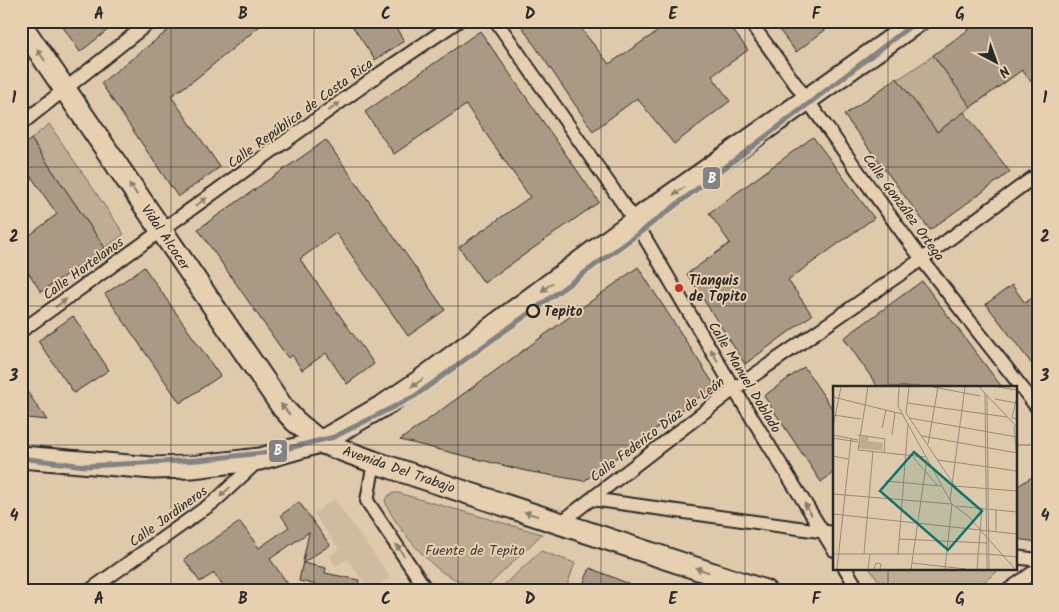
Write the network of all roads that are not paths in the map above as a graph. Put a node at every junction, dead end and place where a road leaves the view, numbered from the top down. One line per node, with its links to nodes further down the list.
1 (151, 21): 7 (street)
2 (458, 21): 12 (street, Calle República de Costa Rica, one-way to 2)
3 (496, 21): 11 (street, Calle Manuel Doblado)
4 (749, 21): 8 (street, Calle González Ortega)
5 (918, 21): 8 (main road)
6 (21, 25): 7 (main road, Vidal Alcocer, one-way to 6)
7 (65, 90): 9 (street); 12 (main road, Vidal Alcocer, one-way to 7)
8 (808, 99): 11 (main road, one-way to 11); 13 (street, Calle González Ortega)
9 (21, 124)
10 (1038, 174): 13 (street, Calle Federico Díaz de León)
11 (636, 221): 15 (street, Calle Manuel Doblado, one-way to 11); 17 (main road, one-way to 17)
12 (162, 230): 14 (street, Calle Hortelanos, one-way to 12); 17 (main road, Vidal Alcocer, one-way to 12)
13 (922, 259): 15 (street, Calle Federico Díaz de León); 16 (street, Calle González Ortega)
14 (21, 331)
15 (734, 389): 21 (street, Calle Federico Díaz de León); 23 (street, Calle Manuel Doblado, one-way to 15)
16 (1038, 409)
17 (320, 442): 19 (main road); 20 (main road, Avenida Del Trabajo)
18 (21, 456): 19 (main road)
19 (260, 459): 29 (street, Calle Jardineros, one-way to 29)
20 (374, 462): 22 (main road, Avenida Del Trabajo, one-way to 20); 30 (street, one-way to 20)
21 (591, 498): 22 (street, Calle Federico Díaz de León); 23 (street)
22 (560, 523): 31 (main road, Avenida Del Trabajo, one-way to 22)
23 (828, 532): 24 (street, Calle Manuel Doblado)
24 (833, 547)
25 (1016, 557): 26 (street)
26 (1038, 560)
27 (1038, 569): 33 (street)
28 (846, 570): 32 (street)
29 (89, 591)
30 (427, 591)
31 (765, 591)
32 (859, 591)
33 (1007, 591)

